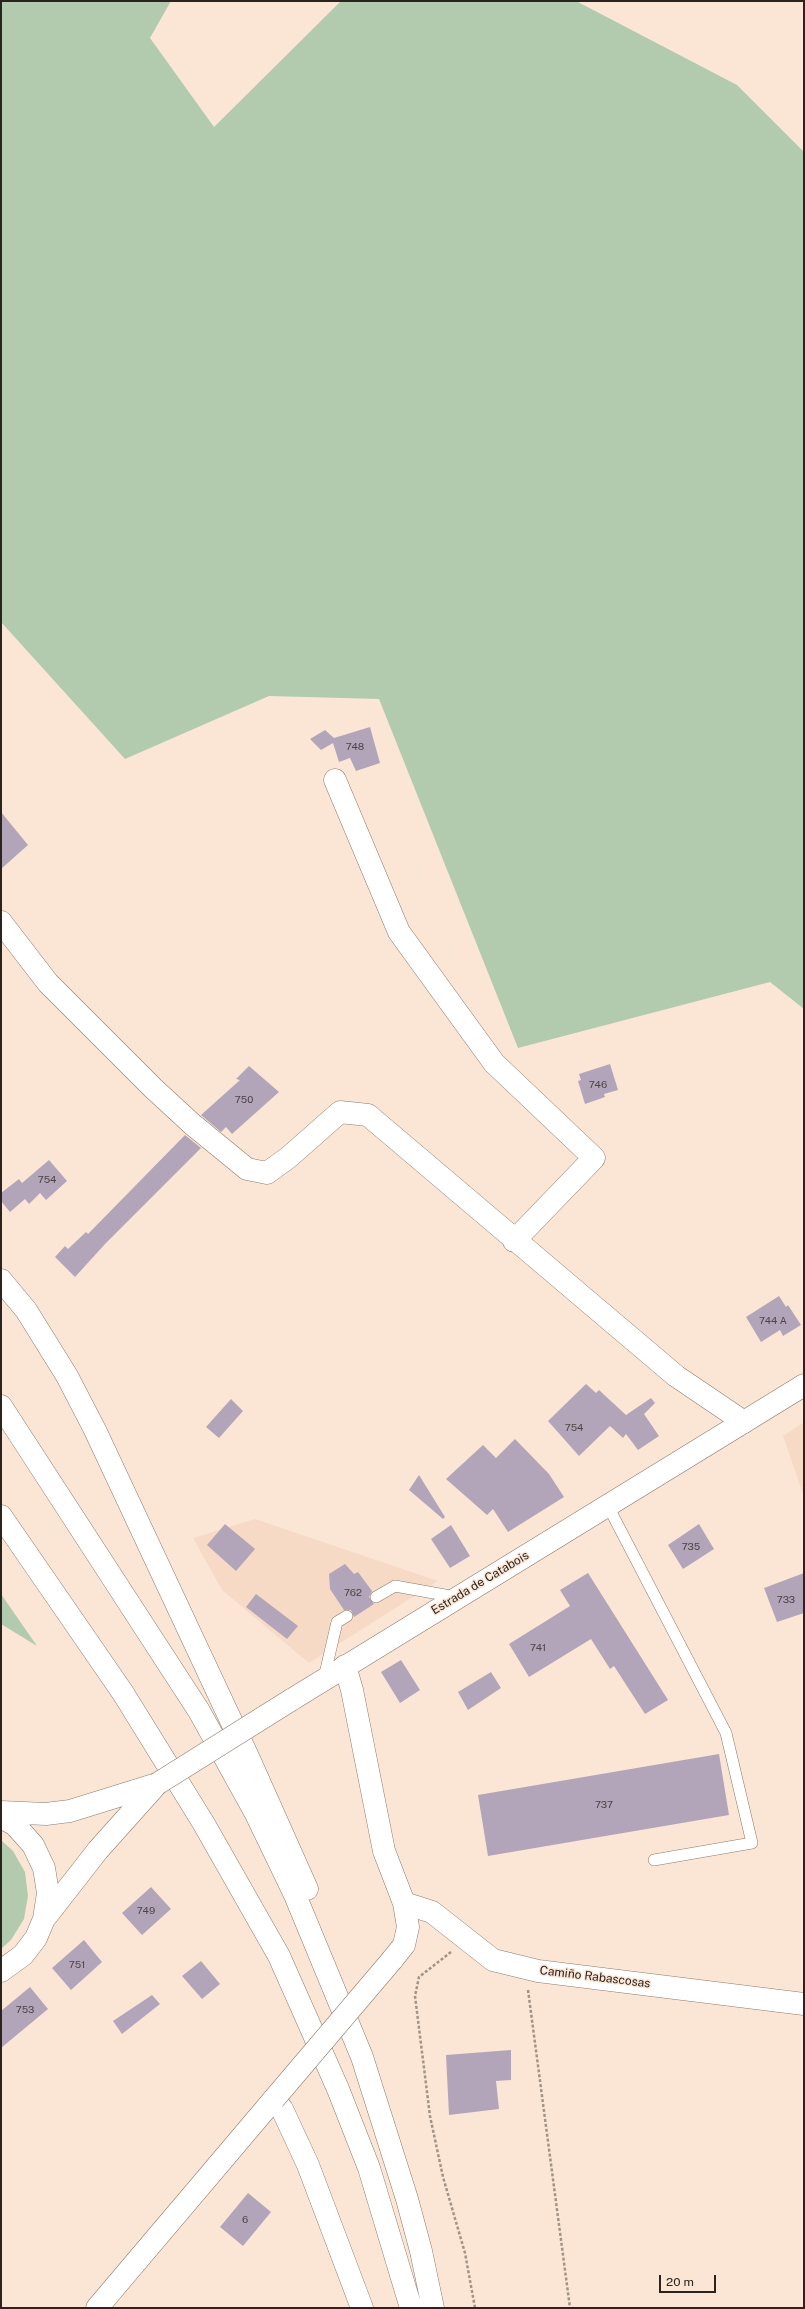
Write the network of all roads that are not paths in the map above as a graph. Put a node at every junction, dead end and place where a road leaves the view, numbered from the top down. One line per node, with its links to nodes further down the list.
1 (335, 780): 3 (main road)
2 (1, 922): 3 (main road)
3 (514, 1241): 7 (main road)
4 (1, 1280): 22 (main road)
5 (804, 1384): 7 (main road, Estrada de Catabois)
6 (1, 1406): 22 (main road)
7 (744, 1422): 8 (main road, Estrada de Catabois)
8 (608, 1506): 11 (main road, Estrada de Catabois); 18 (lane)
9 (1, 1516): 27 (main road)
10 (376, 1597): 11 (lane)
11 (457, 1597): 13 (main road, Estrada de Catabois)
12 (347, 1616): 14 (lane)
13 (345, 1666): 14 (main road, Estrada de Catabois); 19 (main road)
14 (324, 1680): 15 (main road, Estrada de Catabois, bridge)
15 (156, 1784): 16 (main road); 20 (main road)
16 (1, 1812)
17 (1, 1817): 20 (main road)
18 (654, 1860)
19 (404, 1903): 23 (main road, Camiño Rabascosas); 24 (main road, bridge)
20 (44, 1919): 21 (main road)
21 (1, 1971)
22 (339, 1997): 28 (main road)
23 (804, 2004)
24 (274, 2099): 25 (main road); 26 (main road)
25 (97, 2308)
26 (362, 2308)
27 (411, 2308)
28 (433, 2308)

